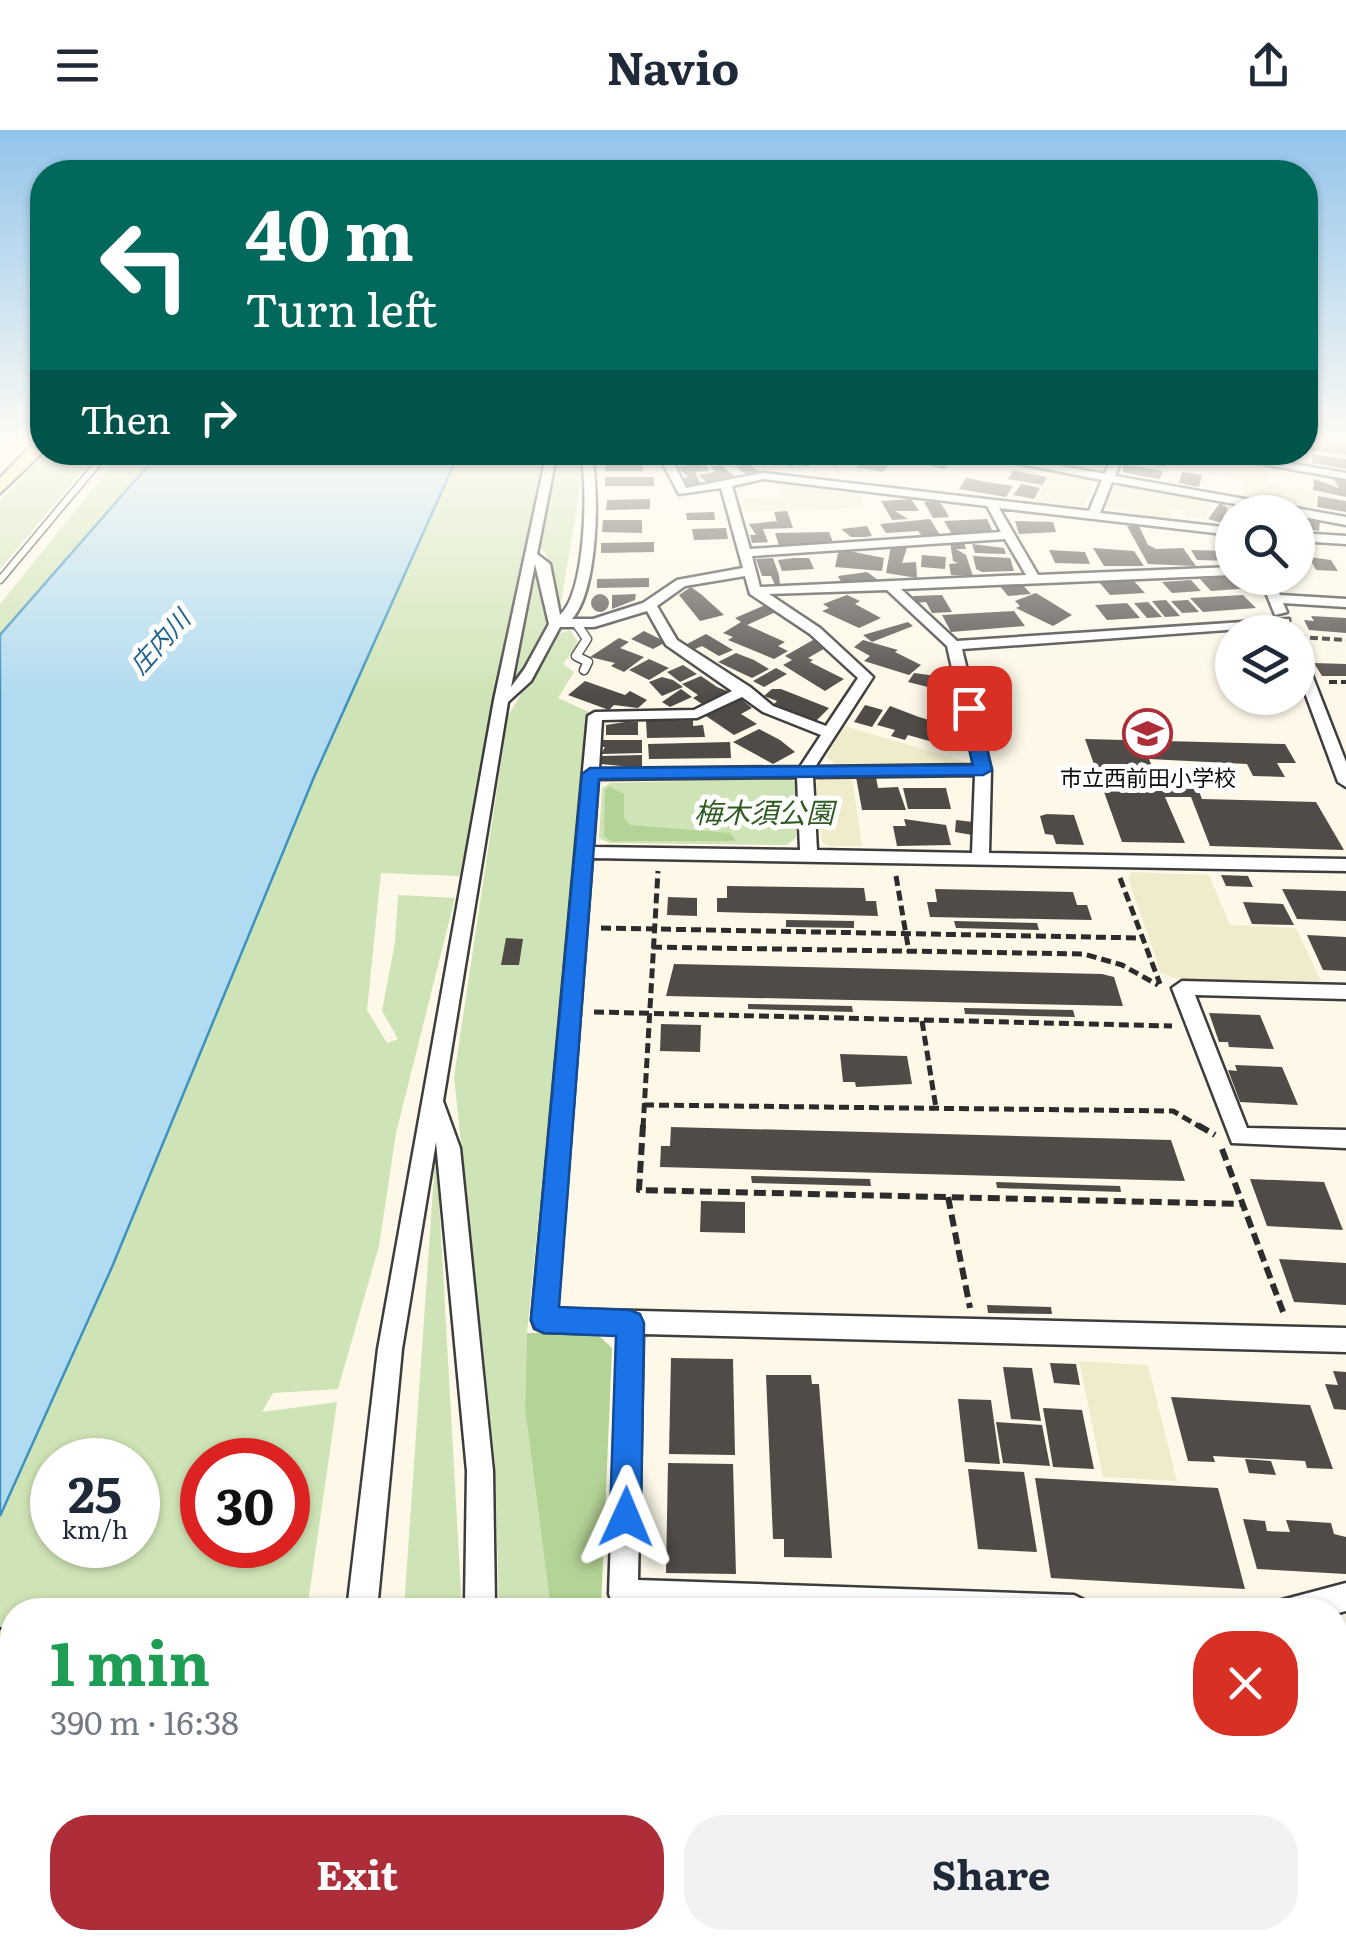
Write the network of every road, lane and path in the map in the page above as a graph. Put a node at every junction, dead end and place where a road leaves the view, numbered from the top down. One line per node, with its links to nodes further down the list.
1 (46, 526): 16 (lane)
2 (537, 526): 12 (street)
3 (587, 526): 24 (street)
4 (738, 526): 11 (street)
5 (1004, 526): 8 (street)
6 (1178, 526): 7 (street)
7 (1215, 530)
8 (1010, 536): 11 (street); 15 (street)
9 (1315, 538): 10 (street)
10 (1346, 540)
11 (746, 553): 13 (street)
12 (531, 556): 24 (street); 33 (street)
13 (749, 571): 18 (street); 22 (street)
14 (1215, 571): 15 (street)
15 (1032, 576): 17 (street)
16 (0, 580)
17 (892, 588): 18 (street); 29 (street)
18 (754, 591): 34 (street)
19 (1273, 595): 20 (street)
20 (1275, 599): 21 (street); 23 (street)
21 (1346, 604)
22 (648, 606): 25 (street); 31 (street)
23 (1281, 615)
24 (555, 623): 25 (street); 33 (street)
25 (576, 623): 30 (lane)
26 (1215, 631): 29 (street)
27 (1315, 639): 28 (path)
28 (1346, 640)
29 (954, 645): 36 (street)
30 (584, 670)
31 (745, 690): 34 (street); 38 (street)
32 (1315, 698): 35 (street)
33 (501, 700): 58 (street)
34 (830, 733): 37 (street)
35 (1342, 761): 39 (street)
36 (983, 770): 37 (street); 44 (street)
37 (805, 771): 38 (street); 42 (street)
38 (590, 774): 40 (street)
39 (1346, 782)
40 (584, 852): 41 (street); 46 (street)
41 (659, 853): 42 (street); 47 (path)
42 (809, 856): 43 (street)
43 (893, 858): 44 (street); 48 (path)
44 (980, 860): 45 (street)
45 (1346, 865)
46 (578, 928): 47 (path); 54 (street)
47 (653, 930): 48 (path); 50 (path)
48 (906, 934): 49 (path); 51 (path)
49 (1142, 938)
50 (652, 947): 51 (path); 55 (path)
51 (910, 952): 52 (path)
52 (1161, 987)
53 (1346, 992): 62 (street)
54 (570, 1011): 55 (path); 65 (street)
55 (648, 1015): 56 (path); 59 (path)
56 (922, 1021): 57 (path); 60 (path)
57 (1176, 1026)
58 (435, 1102): 68 (street); 69 (street)
59 (644, 1105): 60 (path); 63 (path)
60 (936, 1108): 61 (path)
61 (1218, 1136)
62 (1346, 1139)
63 (948, 1197): 64 (path); 66 (path)
64 (1243, 1204)
65 (630, 1323): 66 (street); 70 (street)
66 (974, 1331): 67 (street)
67 (1346, 1340)
68 (363, 1598)
69 (480, 1598)
70 (736, 1598)

